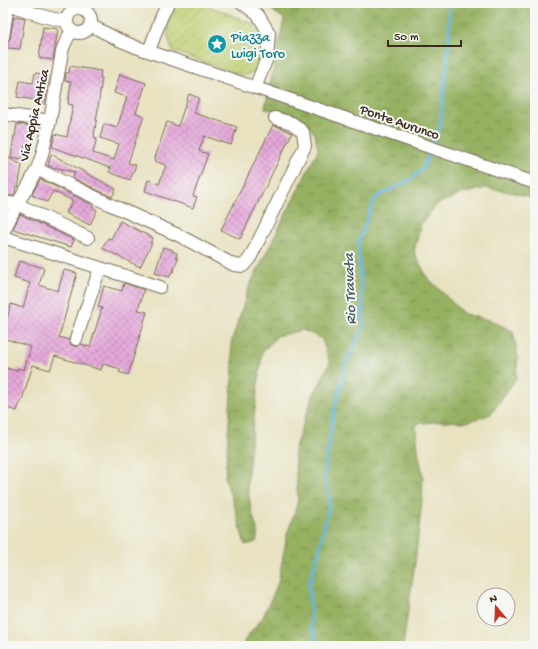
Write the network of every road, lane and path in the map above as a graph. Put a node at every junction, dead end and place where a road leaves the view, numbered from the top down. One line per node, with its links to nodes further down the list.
1 (168, 3): 8 (street)
2 (242, 3): 9 (street)
3 (6, 4): 6 (street); 7 (street)
4 (78, 6): 5 (street); 6 (street)
5 (90, 25): 6 (street); 8 (street, Ponte Aurunco)
6 (70, 26): 12 (street, Via Appia Antica)
7 (3, 37)
8 (149, 51): 9 (street, Ponte Aurunco)
9 (255, 88): 14 (street, Ponte Aurunco)
10 (3, 114): 12 (street)
11 (275, 118): 13 (street)
12 (50, 121): 13 (street, Via Appia Antica)
13 (37, 169): 16 (street, Via Appia Antica)
14 (535, 183)
15 (3, 202): 16 (street)
16 (11, 211): 17 (street, Via Appia Antica); 19 (street)
17 (3, 233)
18 (3, 237): 20 (street)
19 (88, 238)
20 (100, 268): 21 (street); 22 (street)
21 (160, 287)
22 (76, 339)

